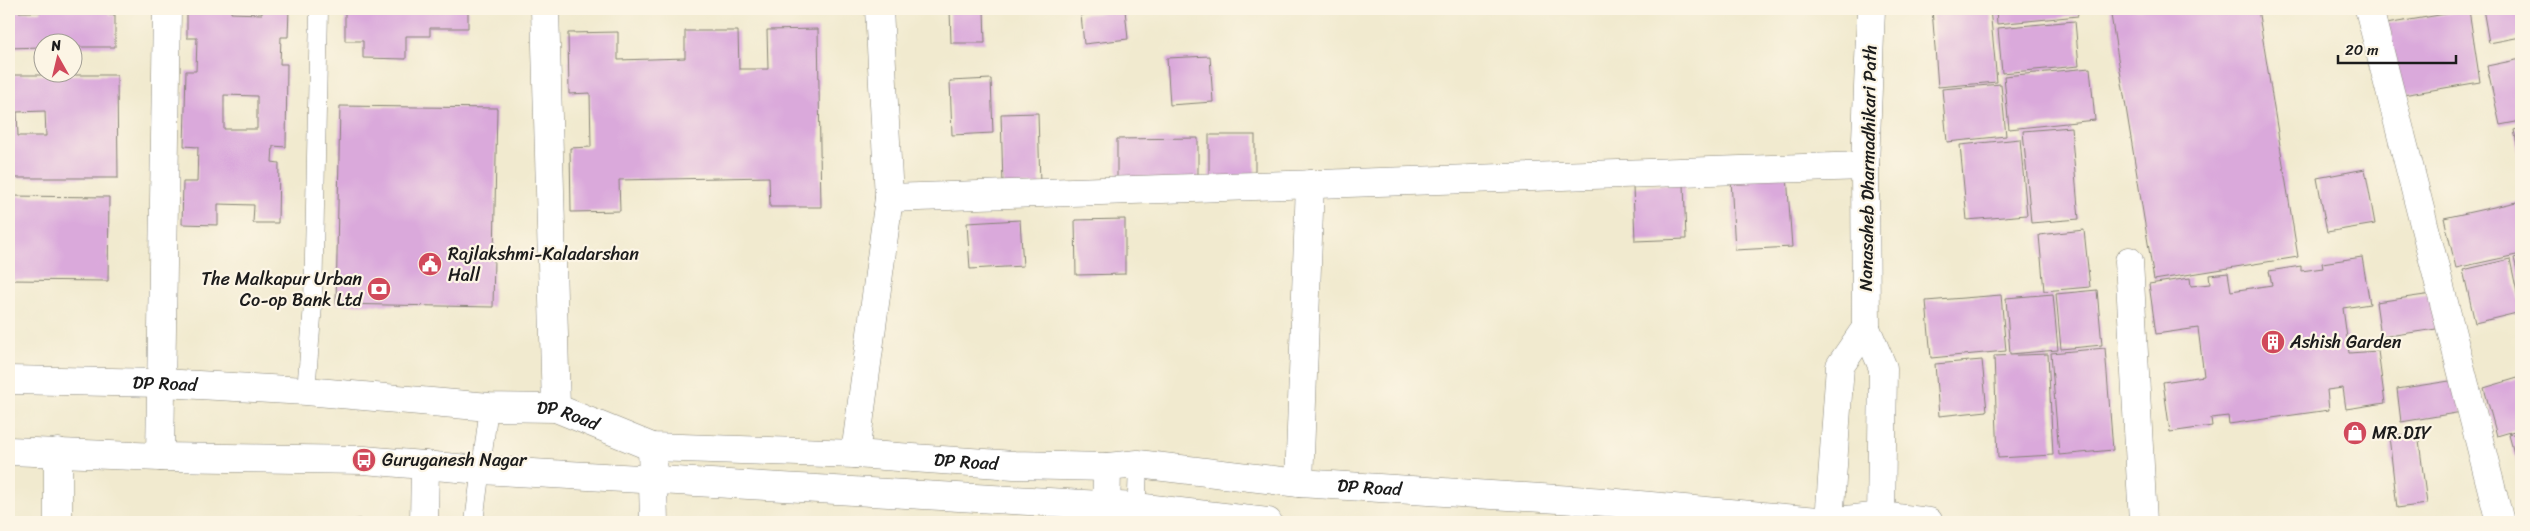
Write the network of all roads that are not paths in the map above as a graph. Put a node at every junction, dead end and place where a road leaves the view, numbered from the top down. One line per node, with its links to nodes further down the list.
1 (167, 9): 13 (street)
2 (319, 9): 14 (lane)
3 (545, 9): 16 (street)
4 (879, 9): 9 (street)
5 (1870, 9): 7 (street, Nanasaheb Dharmadhikari Path)
6 (2369, 9): 39 (street)
7 (1865, 166): 8 (street); 11 (street, Nanasaheb Dharmadhikari Path)
8 (1310, 184): 9 (street); 27 (street)
9 (888, 198): 20 (street)
10 (2129, 261): 38 (street)
11 (1866, 328): 30 (street, Nanasaheb Dharmadhikari Path); 36 (street)
12 (9, 380): 13 (street, DP Road)
13 (162, 383): 14 (street, DP Road); 21 (street)
14 (306, 391): 15 (street, DP Road)
15 (489, 406): 16 (street, DP Road); 25 (lane)
16 (556, 408): 17 (street, DP Road)
17 (652, 447): 20 (street, DP Road); 26 (street)
18 (9, 451): 19 (street, DP Road)
19 (58, 452): 21 (street, DP Road); 31 (street)
20 (856, 454): 24 (street, DP Road)
21 (160, 457): 23 (street, DP Road)
22 (1138, 464): 24 (street, DP Road); 27 (street, DP Road); 29 (lane)
23 (425, 465): 25 (street, DP Road); 32 (street)
24 (1107, 467): 28 (street)
25 (480, 470): 26 (street, DP Road); 33 (lane)
26 (653, 479): 28 (street, DP Road); 34 (street)
27 (1299, 483): 36 (street, DP Road)
28 (1106, 514): 29 (street, DP Road)
29 (1136, 514): 35 (street, DP Road)
30 (1881, 519): 36 (street, DP Road); 37 (street, DP Road)
31 (58, 522)
32 (424, 522)
33 (474, 522)
34 (654, 522)
35 (1268, 522)
36 (1829, 522)
37 (1929, 522)
38 (2144, 522)
39 (2500, 522)

